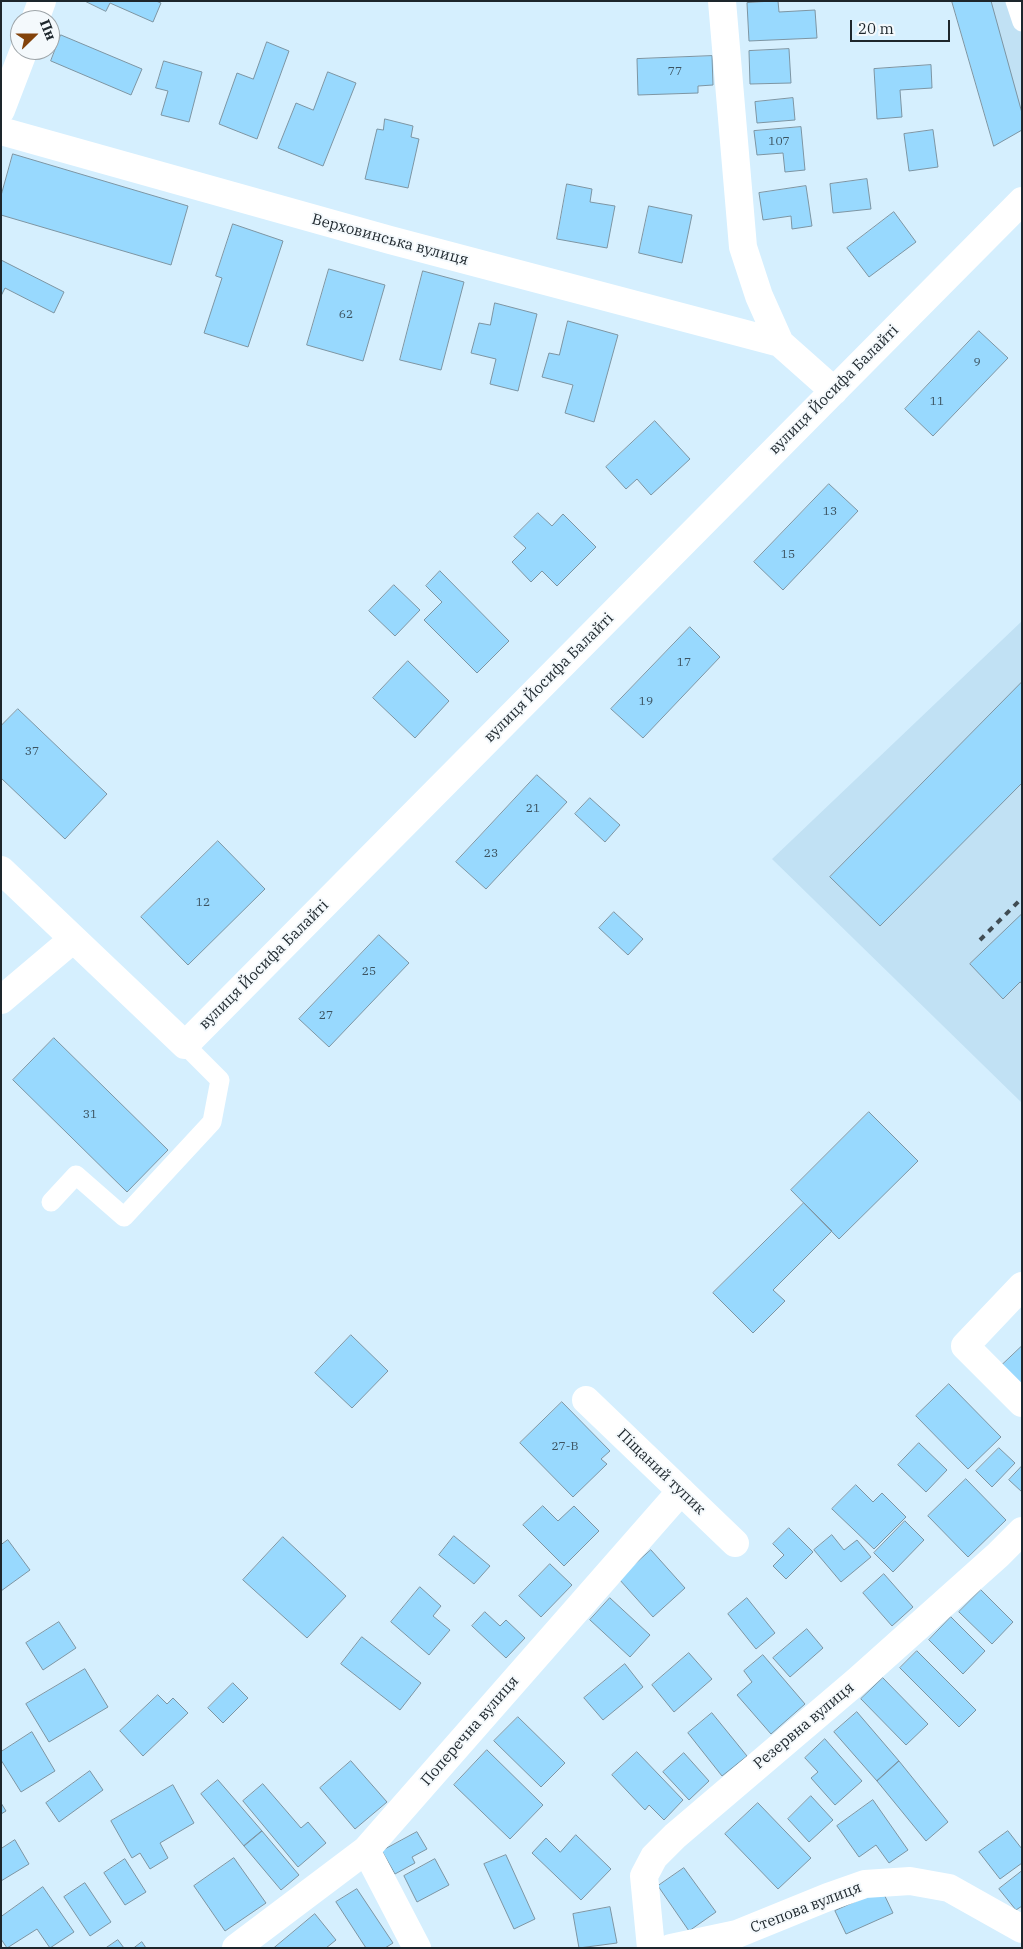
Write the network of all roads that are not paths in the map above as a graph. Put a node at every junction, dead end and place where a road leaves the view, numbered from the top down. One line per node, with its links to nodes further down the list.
1 (722, 1): 8 (street, Верховинська вулиця)
2 (1015, 1): 3 (lane)
3 (1022, 22)
4 (20, 60): 5 (street)
5 (1, 110)
6 (1, 131): 8 (street, Верховинська вулиця)
7 (1022, 201): 9 (street, вулиця Йосифа Балайті)
8 (780, 343): 9 (street, Верховинська вулиця)
9 (834, 391): 13 (street, вулиця Йосифа Балайті)
10 (1, 870): 11 (street)
11 (72, 940): 12 (street); 13 (street)
12 (1, 1000)
13 (185, 1045): 14 (lane)
14 (51, 1202)
15 (1022, 1286): 17 (street)
16 (586, 1400): 18 (street, Піщаний тупик)
17 (1022, 1404)
18 (681, 1491): 20 (street, Піщаний тупик); 21 (street, Поперечна вулиця)
19 (1022, 1531): 25 (street, Резервна вулиця)
20 (736, 1543)
21 (366, 1850): 23 (street, Поперечна вулиця); 24 (street)
22 (1022, 1929): 26 (street, Степова вулиця)
23 (236, 1948)
24 (417, 1948)
25 (651, 1948)
26 (671, 1948)

